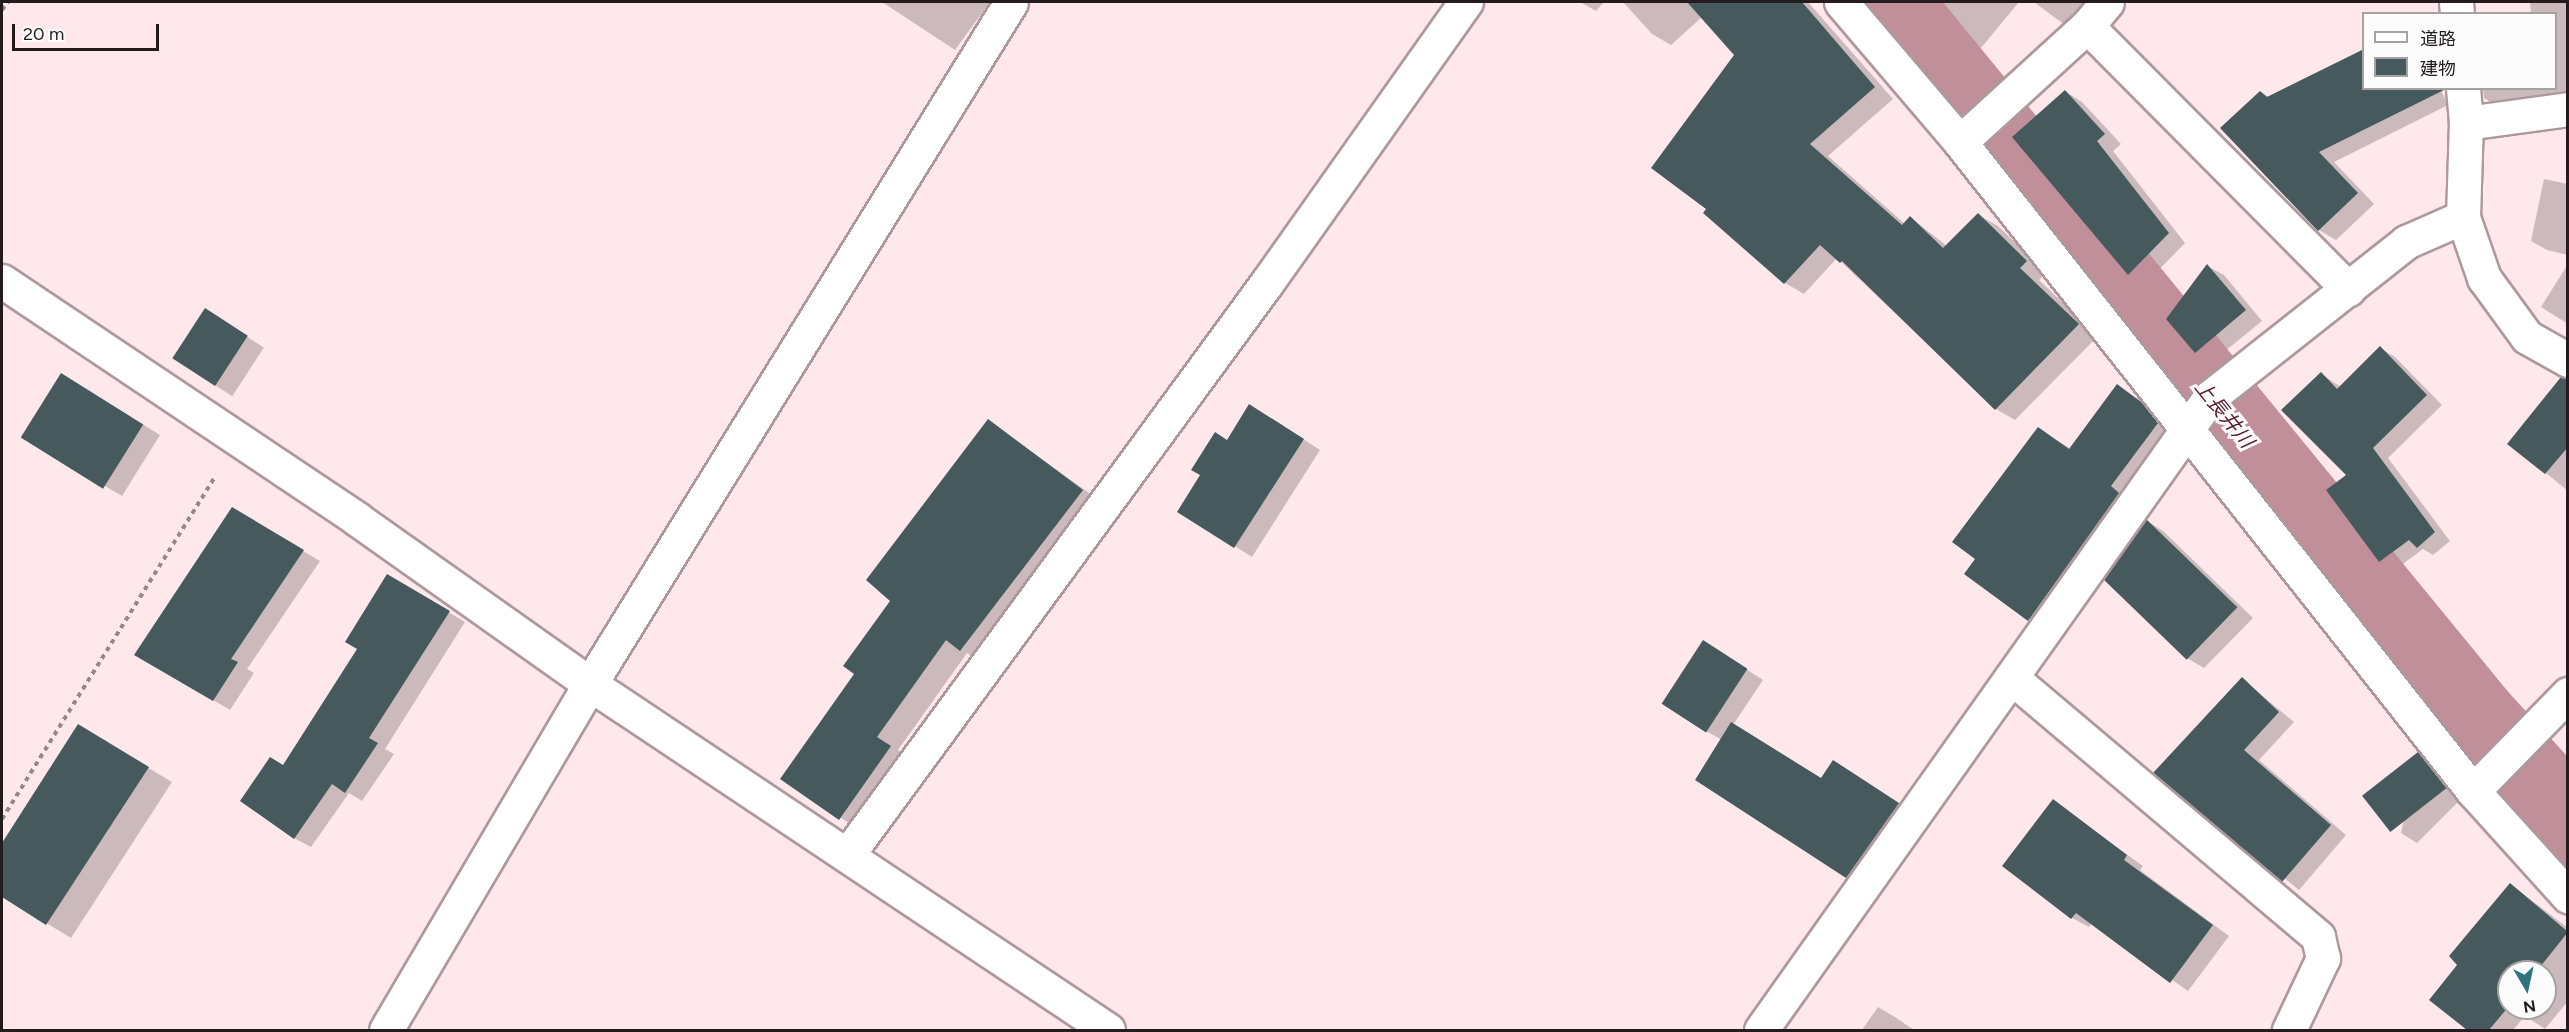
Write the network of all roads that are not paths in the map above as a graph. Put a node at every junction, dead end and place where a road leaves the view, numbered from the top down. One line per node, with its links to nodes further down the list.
1 (1011, 2): 15 (street)
2 (1467, 2): 18 (street)
3 (1841, 2): 8 (street)
4 (2097, 14): 8 (street); 11 (street)
5 (2463, 90): 7 (street)
6 (2568, 109): 7 (street)
7 (2466, 123): 9 (street)
8 (1960, 142): 13 (street)
9 (2463, 217): 11 (street); 12 (street)
10 (2, 281): 15 (street)
11 (2348, 289): 13 (street)
12 (2568, 360)
13 (2184, 429): 14 (street); 17 (street)
14 (2012, 678): 22 (street); 23 (street)
15 (590, 684): 18 (street); 20 (street)
16 (2568, 694): 17 (street)
17 (2473, 791): 19 (street)
18 (848, 854): 21 (street)
19 (2568, 896)
20 (386, 1030)
21 (1108, 1030)
22 (1761, 1030)
23 (2289, 1030)

